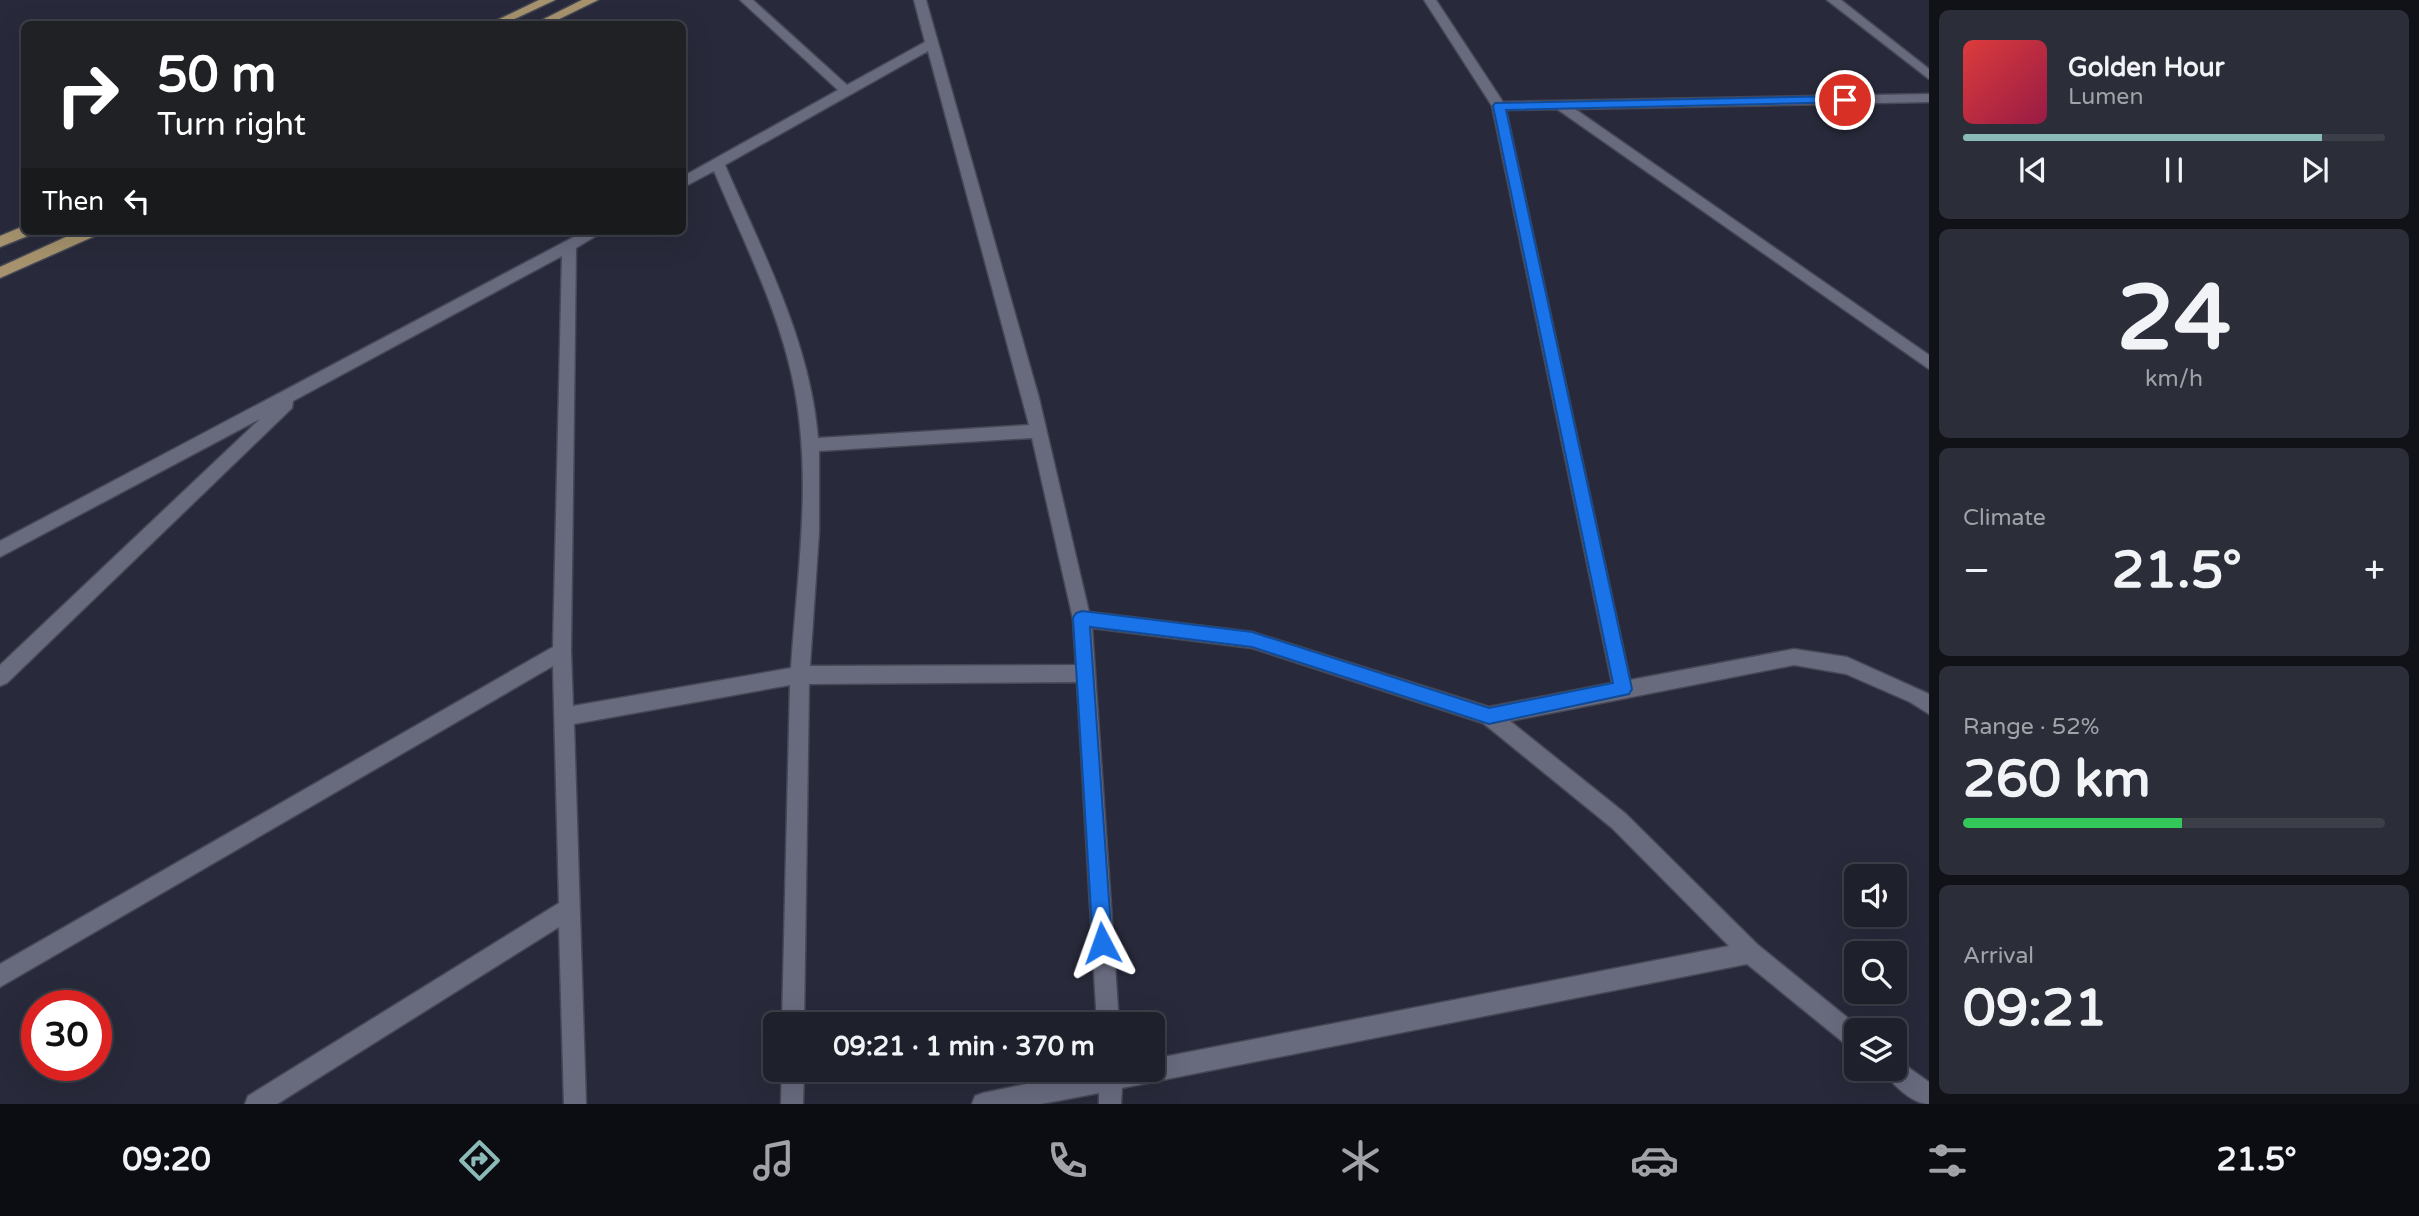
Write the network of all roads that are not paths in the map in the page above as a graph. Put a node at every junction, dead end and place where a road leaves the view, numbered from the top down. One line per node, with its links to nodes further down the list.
1 (550, 0): 7 (main road)
2 (592, 0): 8 (main road)
3 (746, 0): 11 (street)
4 (920, 0): 9 (street)
5 (1430, 0): 14 (street)
6 (1833, 0): 10 (street)
7 (502, 21)
8 (546, 21)
9 (932, 43): 11 (street); 25 (street)
10 (1929, 75)
11 (846, 91): 15 (street)
12 (1929, 99): 13 (street)
13 (1559, 104): 14 (street); 23 (street)
14 (1499, 106): 33 (street)
15 (717, 163): 16 (street); 26 (street)
16 (686, 181)
17 (21, 233): 20 (main road)
18 (83, 235): 22 (main road)
19 (590, 235): 21 (street)
20 (0, 242)
21 (569, 246): 24 (street); 29 (street)
22 (0, 273)
23 (1929, 363)
24 (302, 390): 27 (street); 32 (street)
25 (1038, 431): 26 (street); 28 (street)
26 (812, 446): 31 (street)
27 (0, 550)
28 (1082, 618): 30 (street); 35 (street)
29 (562, 651): 36 (street); 39 (street)
30 (1085, 673): 31 (street); 41 (street)
31 (800, 675): 36 (street); 40 (street)
32 (0, 677)
33 (1623, 689): 34 (street); 35 (street)
34 (1929, 705)
35 (1489, 716): 38 (street)
36 (564, 717): 37 (street)
37 (570, 908): 49 (street); 50 (street)
38 (1750, 953): 42 (street); 43 (street)
39 (0, 976)
40 (793, 1012)
41 (1107, 1012)
42 (1844, 1029)
43 (1165, 1064)
44 (1907, 1079): 48 (street)
45 (793, 1082): 51 (street)
46 (1077, 1082): 52 (street)
47 (1111, 1082): 53 (street)
48 (1929, 1097)
49 (256, 1104)
50 (575, 1104)
51 (792, 1104)
52 (984, 1104)
53 (1110, 1104)

